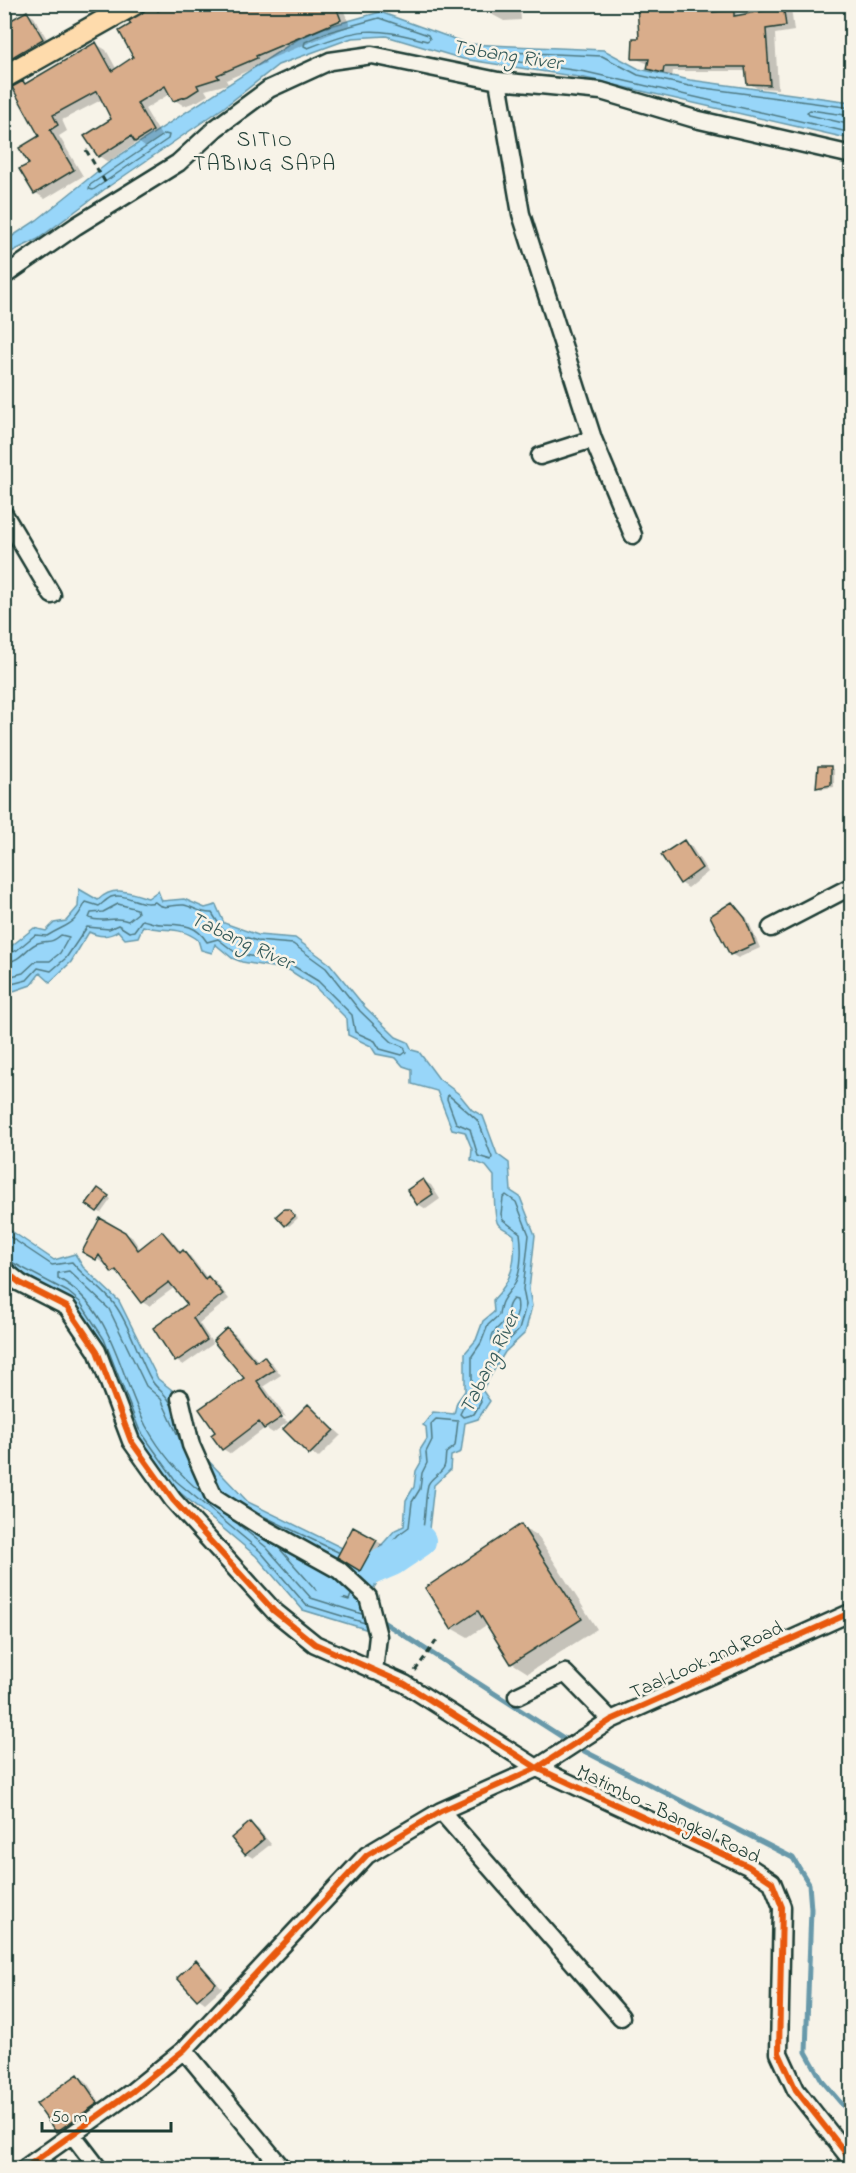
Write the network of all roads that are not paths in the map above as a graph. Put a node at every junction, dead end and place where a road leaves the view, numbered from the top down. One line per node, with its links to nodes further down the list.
1 (134, 4): 2 (main road)
2 (4, 77)
3 (498, 81): 4 (street); 5 (street); 6 (street)
4 (852, 155)
5 (4, 276)
6 (593, 439): 7 (street); 9 (street)
7 (540, 456)
8 (4, 514): 10 (street)
9 (633, 535)
10 (52, 595)
11 (850, 889): 12 (street)
12 (771, 928)
13 (4, 1270): 16 (street, Matimbo - Bangkal Road)
14 (180, 1398): 16 (street)
15 (852, 1612): 18 (street, Taal-Look 2nd Road)
16 (375, 1665): 19 (street, Matimbo - Bangkal Road)
17 (517, 1696): 18 (street)
18 (611, 1720): 19 (street, Taal-Look 2nd Road)
19 (541, 1766): 20 (street, Taal-Look 2nd Road); 24 (street, Matimbo - Bangkal Road)
20 (441, 1811): 21 (street); 22 (street, Taal-Look 2nd Road)
21 (621, 2016)
22 (184, 2049): 23 (street, Taal-Look 2nd Road); 27 (street)
23 (72, 2134): 25 (street, Taal-Look 2nd Road); 26 (street)
24 (852, 2161)
25 (25, 2169)
26 (98, 2169)
27 (282, 2169)

